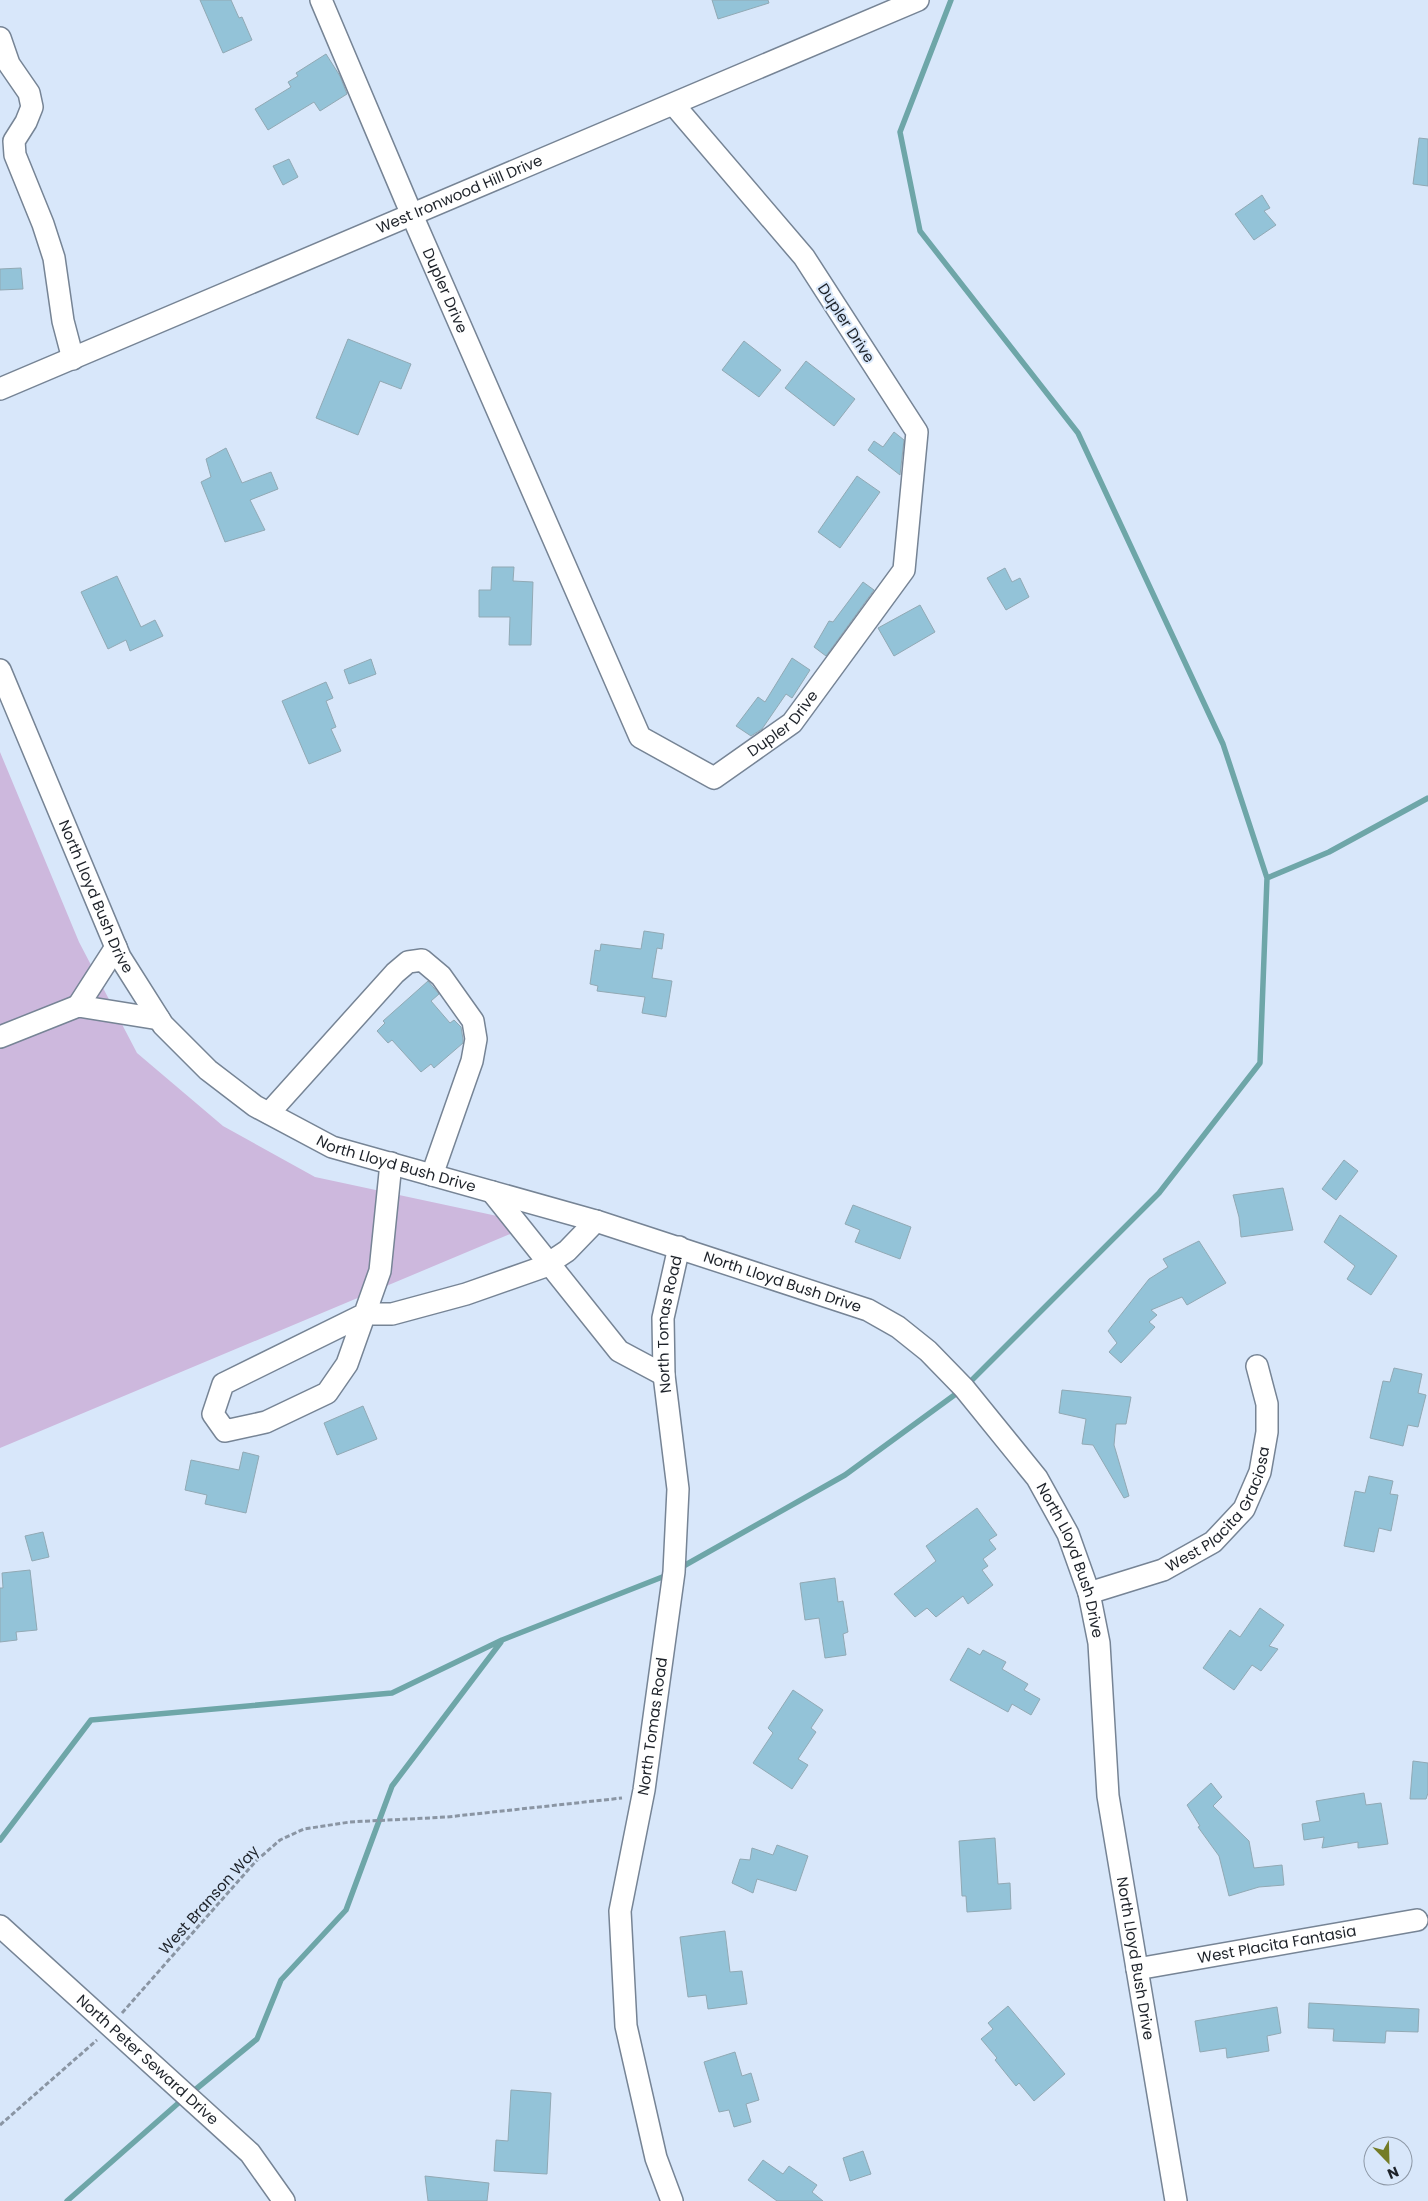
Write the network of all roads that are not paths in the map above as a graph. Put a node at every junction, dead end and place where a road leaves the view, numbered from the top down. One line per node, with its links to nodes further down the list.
1 (321, 0): 5 (street)
2 (916, 0): 4 (street, West Ironwood Hill Drive)
3 (0, 38): 6 (street)
4 (674, 105): 5 (street, West Ironwood Hill Drive); 5 (street, Dupler Drive)
5 (412, 215): 6 (street, West Ironwood Hill Drive)
6 (73, 359): 7 (street, West Ironwood Hill Drive)
7 (0, 389)
8 (0, 670): 9 (street, North Lloyd Bush Drive)
9 (116, 947): 10 (street); 11 (street, North Lloyd Bush Drive)
10 (78, 1006): 11 (street); 12 (street)
11 (159, 1019): 13 (street, North Lloyd Bush Drive)
12 (0, 1037)
13 (269, 1113): 14 (street, North Lloyd Bush Drive); 15 (street)
14 (391, 1163): 15 (street, North Lloyd Bush Drive); 20 (street)
15 (432, 1175): 16 (street, North Lloyd Bush Drive)
16 (492, 1192): 17 (street, North Lloyd Bush Drive); 19 (street)
17 (596, 1221): 18 (street, North Lloyd Bush Drive); 19 (street)
18 (679, 1247): 22 (street, North Tomas Road); 23 (street, North Lloyd Bush Drive)
19 (548, 1263): 20 (street); 22 (street)
20 (365, 1314): 20 (street)
21 (1257, 1366): 23 (street, West Placita Graciosa)
22 (664, 1375): 28 (street, North Tomas Road)
23 (1089, 1593): 26 (street, North Lloyd Bush Drive)
24 (1417, 1920): 26 (street, West Placita Fantasia)
25 (0, 1926): 27 (street, North Peter Seward Drive)
26 (1137, 1969): 29 (street, North Lloyd Bush Drive)
27 (284, 2201)
28 (672, 2201)
29 (1176, 2201)

